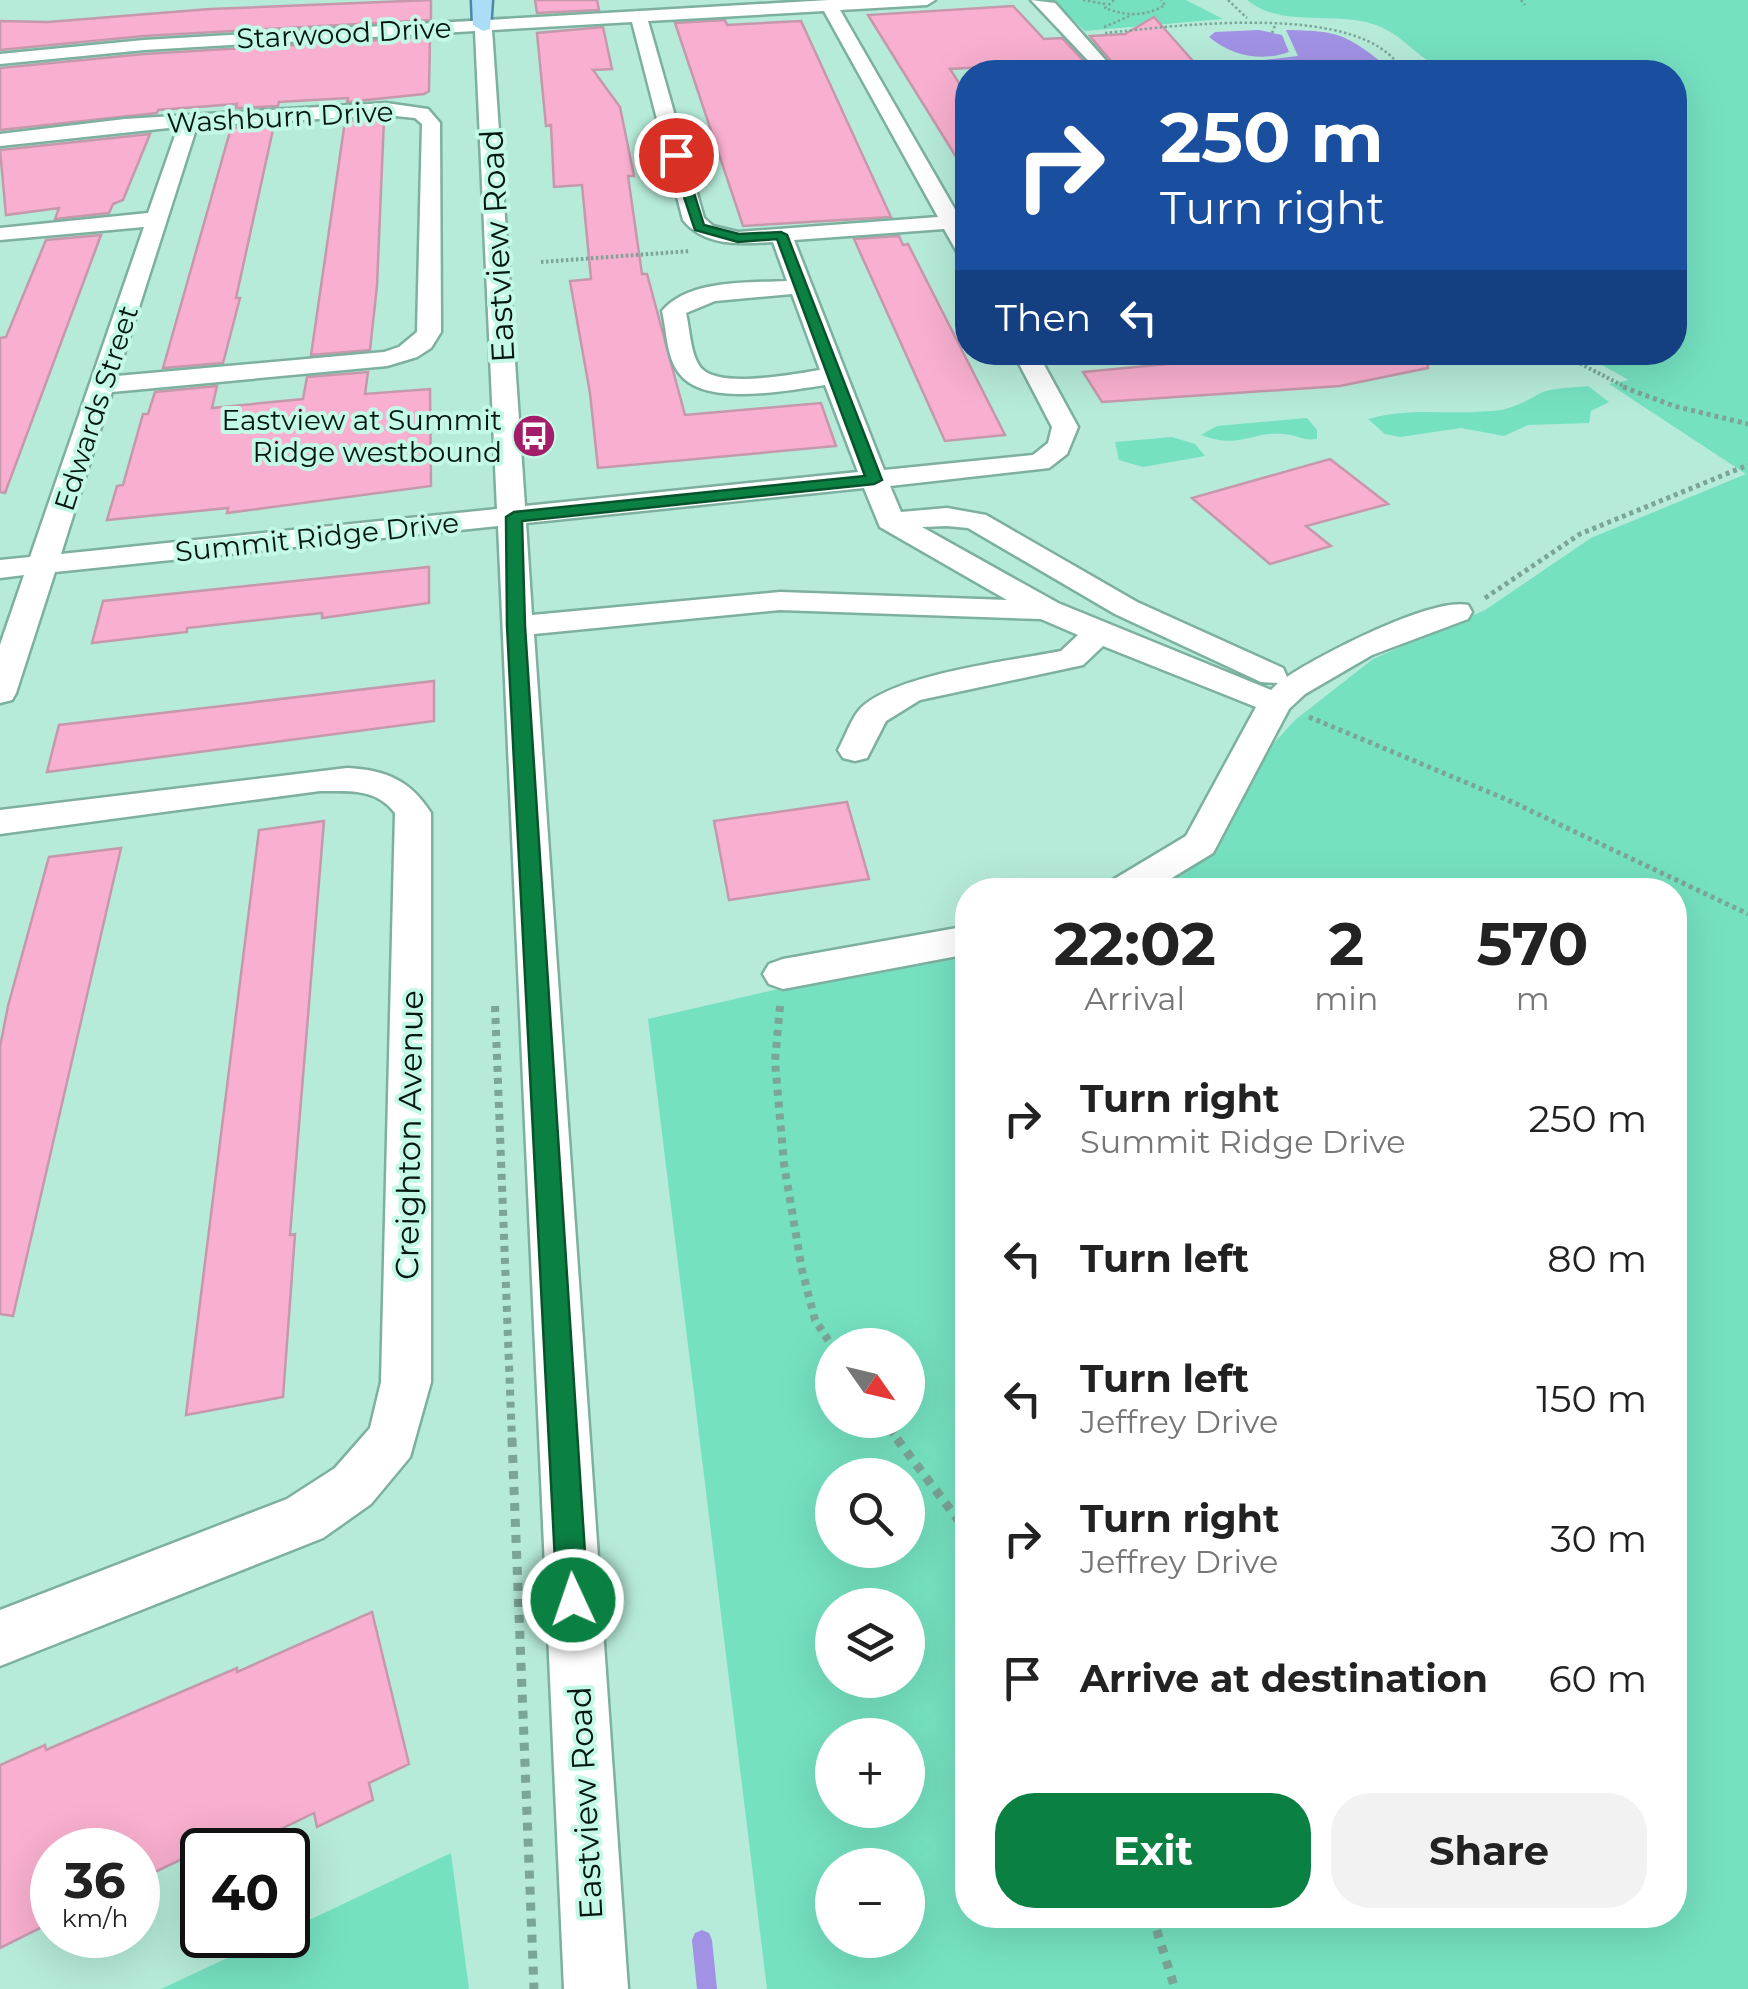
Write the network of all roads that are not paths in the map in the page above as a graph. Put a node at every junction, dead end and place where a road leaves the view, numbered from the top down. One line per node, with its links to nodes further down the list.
1 (482, 0): 6 (main road, Eastview Road)
2 (927, 0): 4 (street, Starwood Drive)
3 (1039, 0): 8 (street)
4 (829, 6): 5 (street, Starwood Drive); 12 (street)
5 (639, 17): 6 (street, Starwood Drive); 15 (street)
6 (483, 25): 7 (street, Starwood Drive); 21 (street, Eastview Road)
7 (0, 59)
8 (1097, 60)
9 (189, 122): 10 (street, Washburn Drive); 11 (street, Edwards Street); 19 (street, Washburn Drive)
10 (0, 140)
11 (157, 219): 14 (street); 19 (street, Edwards Street)
12 (950, 222): 13 (street); 15 (street)
13 (955, 230)
14 (0, 234)
15 (781, 235): 16 (street)
16 (801, 288): 18 (street); 18 (street)
17 (1031, 365): 20 (street, Summit Ridge Drive)
18 (835, 376): 20 (street)
19 (103, 385): 23 (street, Edwards Street)
20 (874, 480): 21 (street, Summit Ridge Drive); 22 (street)
21 (514, 517): 23 (street, Summit Ridge Drive); 27 (street, Eastview Road)
22 (890, 521): 25 (street); 30 (street)
23 (45, 564): 24 (street, Summit Ridge Drive); 29 (street, Edwards Street)
24 (0, 570)
25 (1047, 610): 27 (street); 28 (street)
26 (1456, 612): 30 (street)
27 (516, 626): 37 (street, Eastview Road)
28 (1099, 633): 30 (street); 31 (street)
29 (0, 694)
30 (1285, 694): 33 (street)
31 (855, 750)
32 (0, 822): 36 (street, Creighton Avenue)
33 (1144, 878)
34 (955, 942): 35 (street)
35 (783, 974)
36 (0, 1638)
37 (596, 1989)

